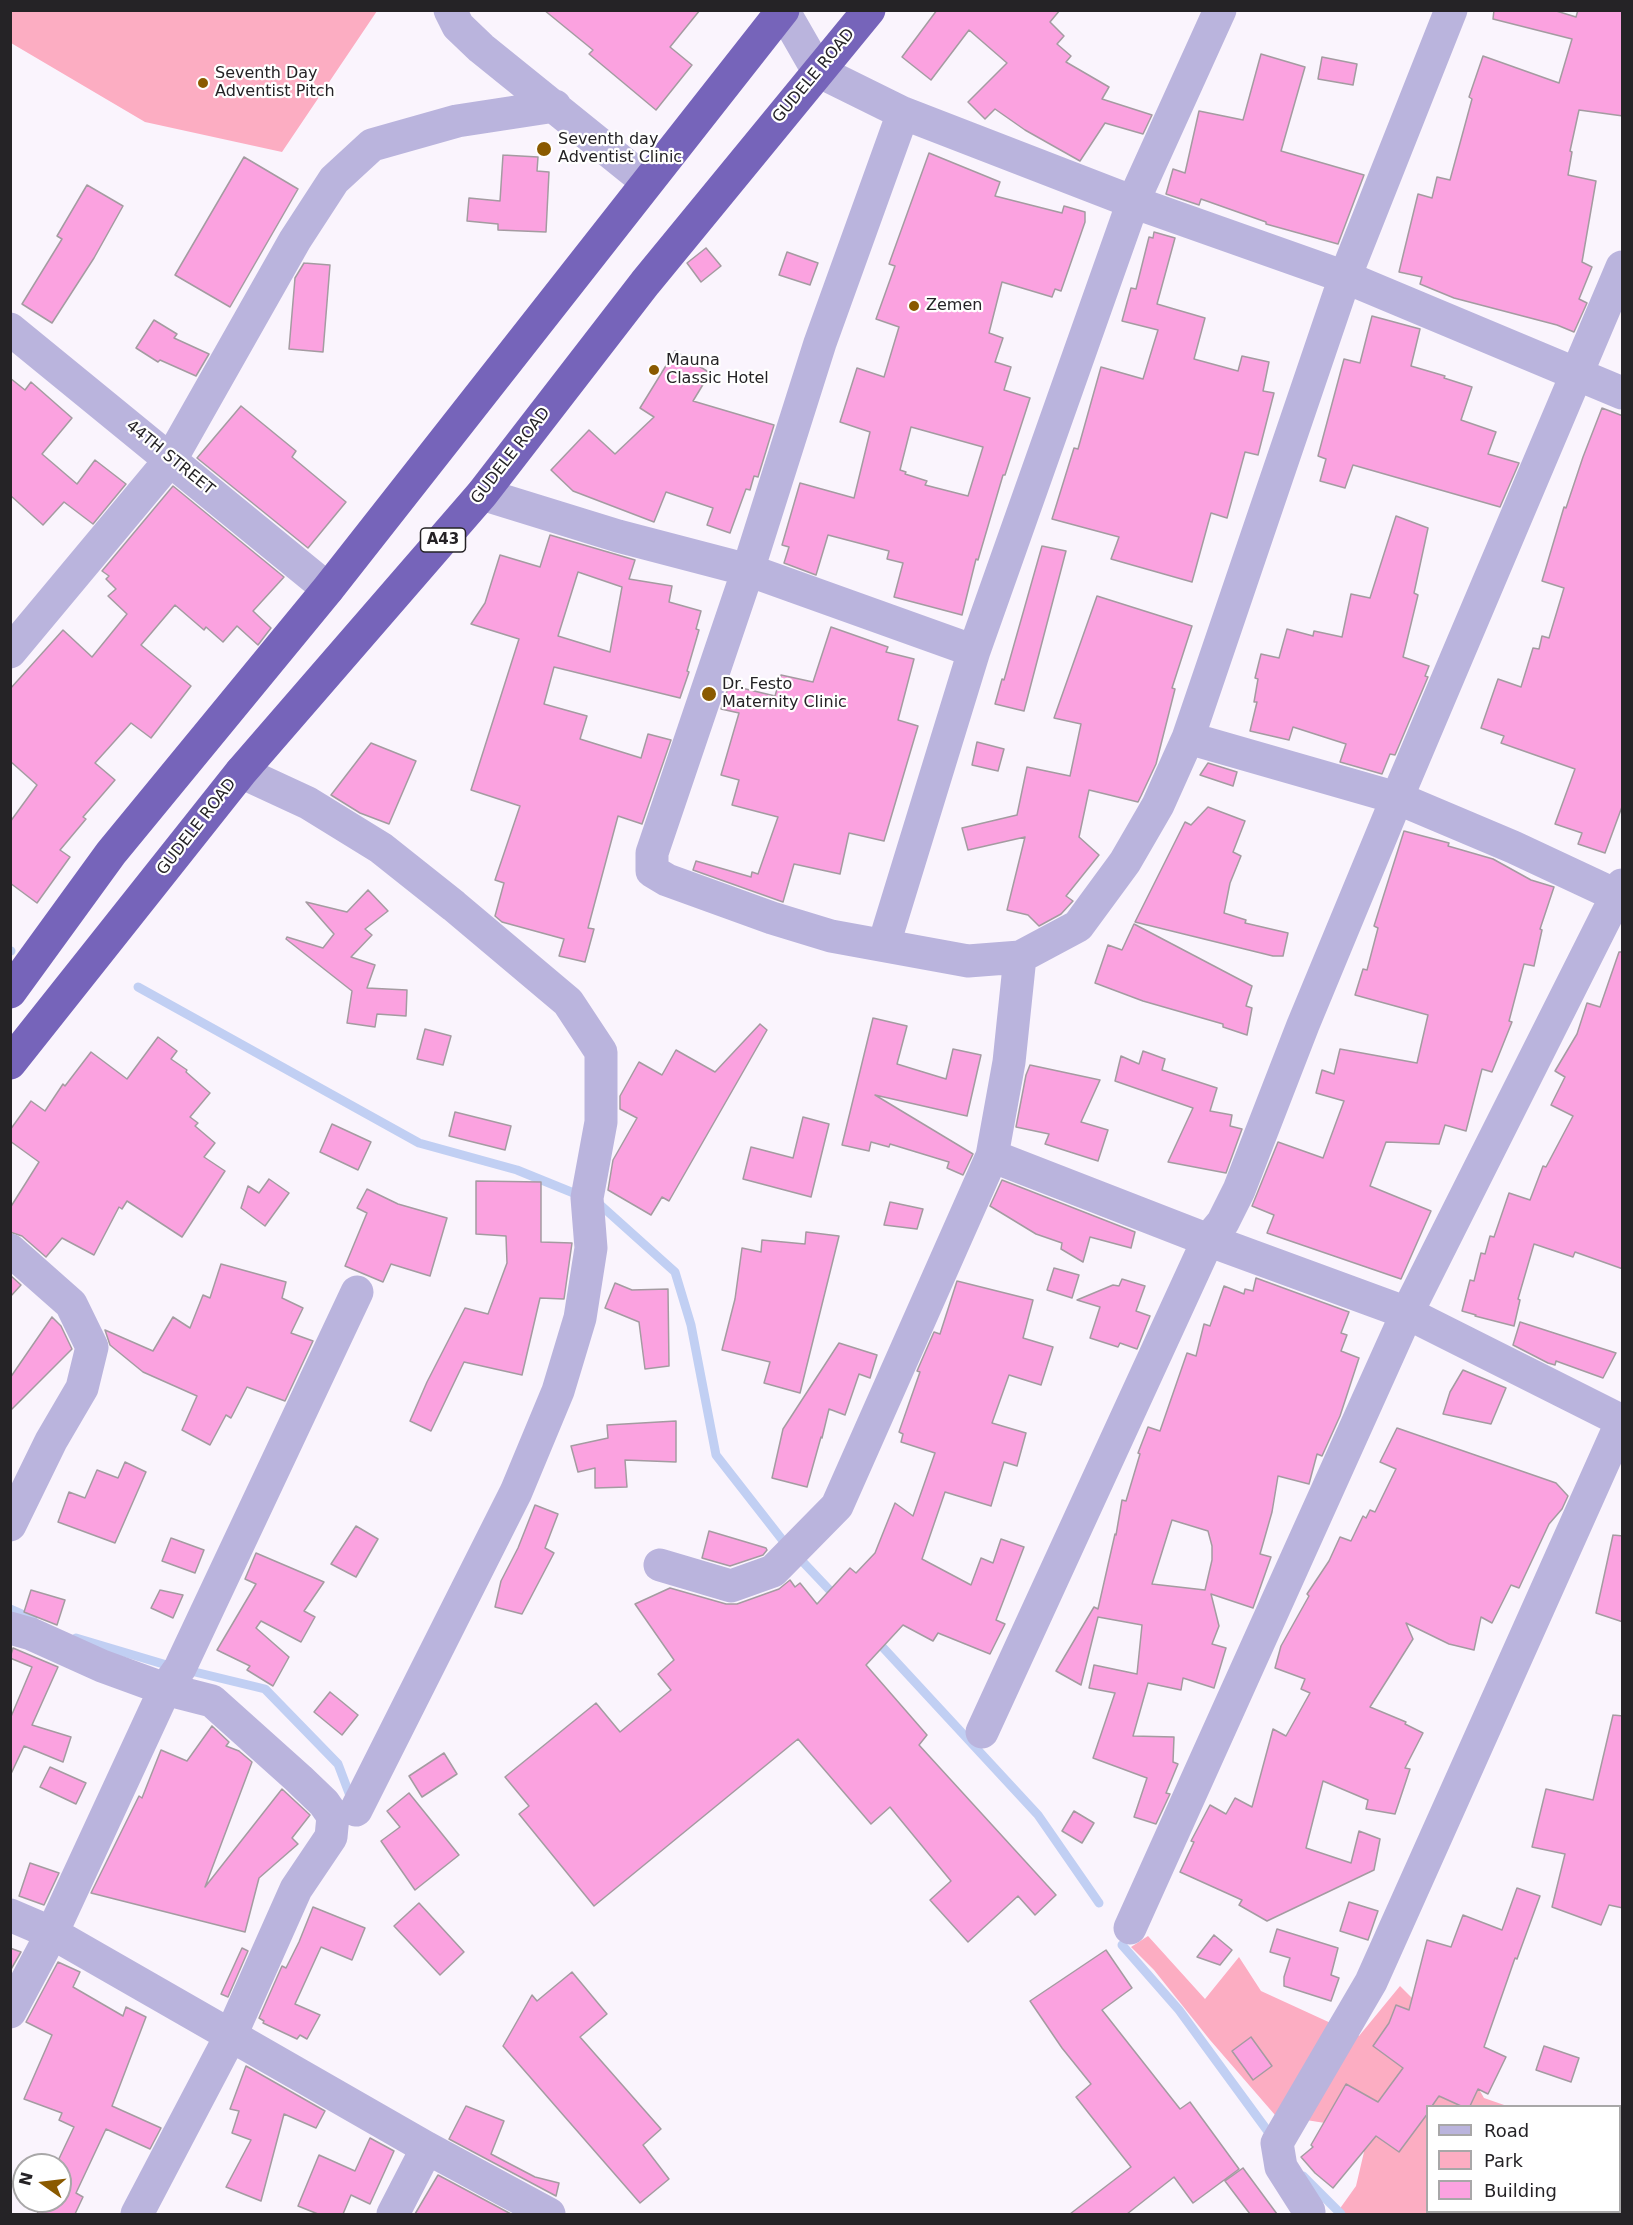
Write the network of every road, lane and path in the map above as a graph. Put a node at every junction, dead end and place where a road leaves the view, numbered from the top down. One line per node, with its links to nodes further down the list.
1 (450, 10): 7 (street)
2 (783, 10): 6 (street); 9 (highway)
3 (868, 10): 6 (highway, GUDELE ROAD / A43)
4 (1221, 10): 10 (street)
5 (1451, 10): 12 (street)
6 (818, 71): 8 (street); 17 (highway, GUDELE ROAD / A43)
7 (555, 106): 9 (street); 16 (street)
8 (903, 113): 10 (street); 18 (street)
9 (648, 182): 19 (highway)
10 (1133, 202): 12 (street); 20 (street)
11 (1623, 267): 14 (street)
12 (1345, 277): 14 (street); 22 (street)
13 (11, 330): 16 (street, 44TH STREET)
14 (1575, 374): 15 (street); 24 (street)
15 (1623, 393)
16 (171, 459): 19 (street, 44TH STREET); 21 (street)
17 (482, 494): 18 (street); 23 (highway, GUDELE ROAD / A43)
18 (748, 570): 20 (street); 26 (street)
19 (328, 589): 28 (highway)
20 (974, 651): 26 (street)
21 (10, 652)
22 (1188, 738): 24 (street); 27 (street)
23 (241, 772): 29 (highway, GUDELE ROAD / A43); 41 (street)
24 (1397, 798): 25 (street); 31 (street)
25 (1621, 893): 34 (street)
26 (884, 944): 27 (street)
27 (1020, 957): 30 (street)
28 (10, 992)
29 (10, 1063)
30 (992, 1156): 31 (street); 37 (street)
31 (1208, 1240): 34 (street); 40 (street)
32 (10, 1250): 36 (street)
33 (357, 1292): 39 (street)
34 (1407, 1313): 35 (street); 43 (street)
35 (1623, 1421): 51 (street)
36 (10, 1525)
37 (660, 1565)
38 (10, 1628): 39 (street)
39 (165, 1689): 44 (street); 46 (street)
40 (982, 1732)
41 (356, 1810)
42 (10, 1915): 44 (street)
43 (1130, 1928)
44 (52, 1933): 45 (street); 46 (street)
45 (10, 2012)
46 (231, 2035): 47 (street); 48 (street)
47 (427, 2148): 49 (street); 50 (street)
48 (137, 2214)
49 (393, 2214)
50 (549, 2214)
51 (1309, 2214)

